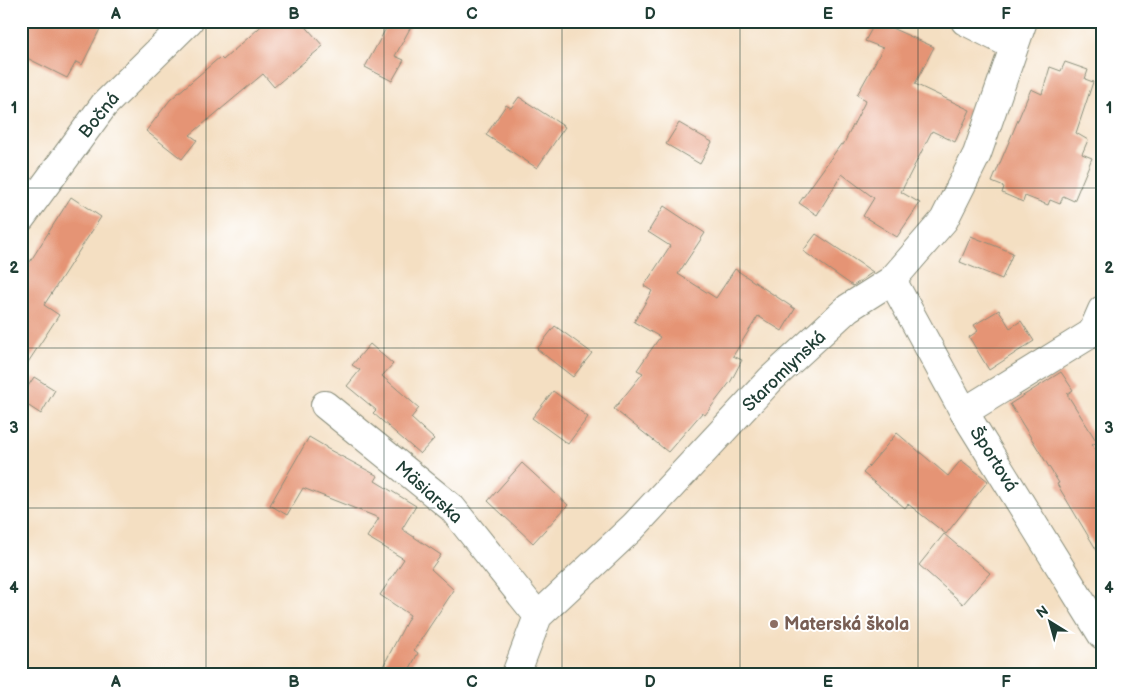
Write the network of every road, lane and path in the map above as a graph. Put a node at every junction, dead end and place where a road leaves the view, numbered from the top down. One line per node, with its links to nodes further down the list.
1 (189, 21): 4 (street, Bočná)
2 (965, 21): 3 (street, Staromlynská)
3 (1018, 34): 5 (street, Staromlynská)
4 (21, 218)
5 (892, 280): 8 (street, Športová); 9 (street, Staromlynská)
6 (1102, 310): 8 (street)
7 (325, 405): 9 (street, Mäsiarska)
8 (964, 412): 10 (street, Športová)
9 (538, 616): 11 (street, Staromlynská)
10 (1102, 635)
11 (516, 674)

